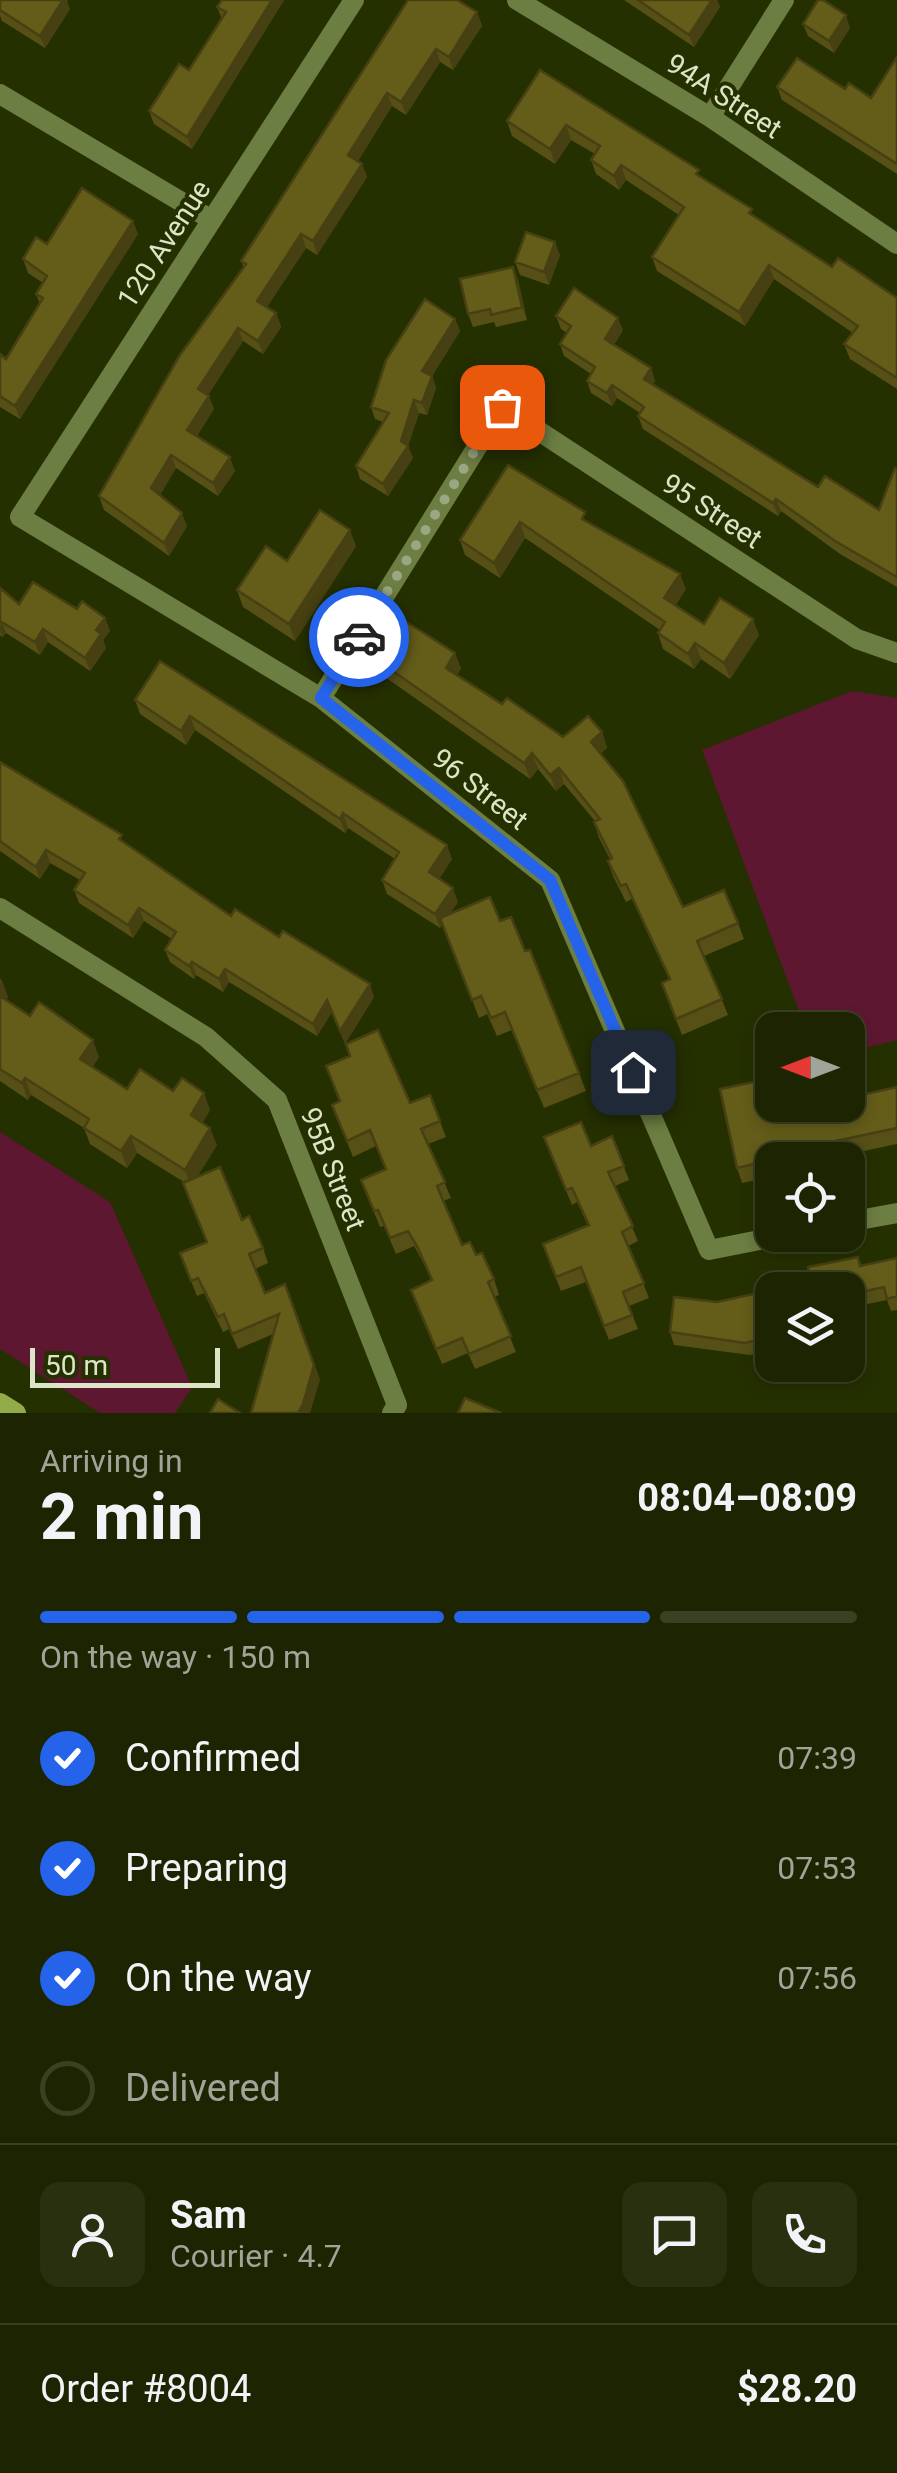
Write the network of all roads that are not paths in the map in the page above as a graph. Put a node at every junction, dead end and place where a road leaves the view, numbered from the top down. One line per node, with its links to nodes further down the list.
1 (354, 0): 6 (street, 120 Avenue)
2 (517, 0): 5 (street, 94A Street)
3 (784, 0): 5 (street)
4 (0, 94): 6 (street)
5 (710, 117): 7 (street, 94A Street)
6 (212, 220): 8 (street, 120 Avenue)
7 (897, 244)
8 (20, 517): 10 (street, 96 Street)
9 (897, 653): 10 (street, 95 Street)
10 (321, 698): 14 (street, 96 Street)
11 (0, 908): 16 (street, 95B Street)
12 (897, 1213): 13 (street)
13 (865, 1219)
14 (755, 1241)
15 (0, 1403): 17 (street)
16 (394, 1409)
17 (16, 1413)

